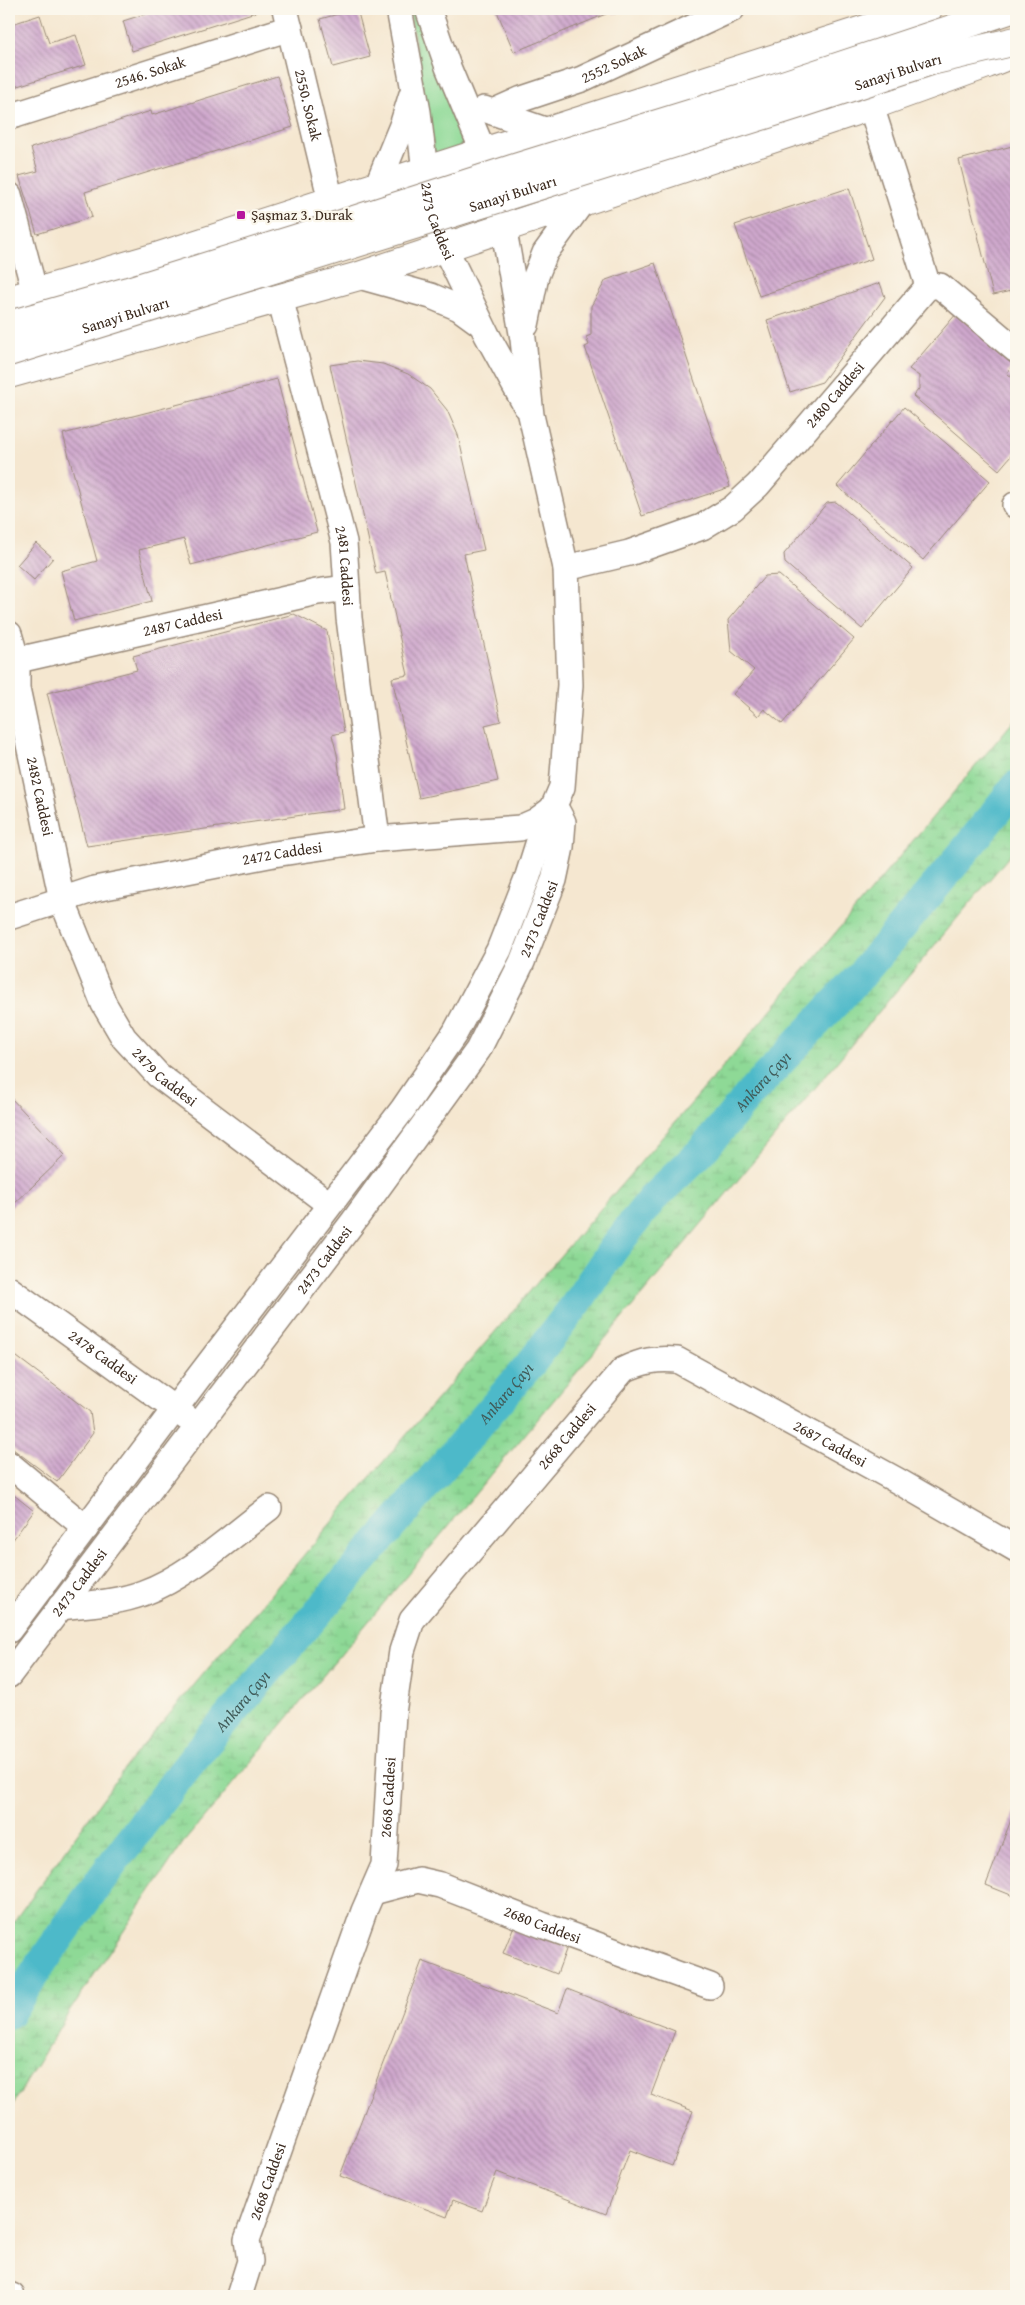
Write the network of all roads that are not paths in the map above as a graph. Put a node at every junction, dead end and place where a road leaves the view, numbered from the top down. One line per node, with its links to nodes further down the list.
1 (398, 9): 9 (street, 2473 Caddesi)
2 (428, 9): 10 (street, 2473 Caddesi)
3 (732, 9): 12 (street, 2552 Sokak)
4 (928, 9): 14 (main road)
5 (1012, 9): 28 (main road, Sanayi Bulvarı, bridge)
6 (287, 18): 13 (street, 2546. Sokak); 20 (street, 2550. Sokak)
7 (1016, 41): 32 (main road, Sanayi Bulvarı, bridge)
8 (1016, 47): 11 (main road)
9 (414, 86): 16 (street, 2473 Caddesi); 17 (street)
10 (462, 102): 12 (street); 15 (street, 2473 Caddesi)
11 (871, 106): 19 (main road); 24 (street)
12 (493, 112): 14 (street)
13 (9, 117)
14 (552, 128): 15 (main road); 19 (main road)
15 (483, 151): 16 (main road); 21 (street, 2473 Caddesi)
16 (424, 170): 17 (main road); 22 (street, 2473 Caddesi)
17 (378, 184): 20 (main road)
18 (9, 195): 25 (street)
19 (586, 200): 21 (main road); 30 (street)
20 (331, 201): 23 (main road); 25 (main road)
21 (503, 228): 22 (main road); 30 (street, 2473 Caddesi)
22 (445, 248): 23 (main road); 29 (street, 2473 Caddesi)
23 (356, 277): 26 (main road); 29 (street)
24 (928, 286): 31 (street); 35 (street, 2480 Caddesi)
25 (35, 293): 27 (main road)
26 (280, 298): 33 (main road); 36 (street, 2481 Caddesi)
27 (9, 300)
28 (9, 325)
29 (482, 325): 34 (street, 2473 Caddesi)
30 (523, 339): 34 (street, 2473 Caddesi)
31 (1016, 350)
32 (9, 352)
33 (9, 374)
34 (531, 415): 35 (street, 2473 Caddesi)
35 (566, 568): 39 (street, 2473 Caddesi)
36 (347, 588): 38 (street, 2487 Caddesi); 40 (street, 2481 Caddesi)
37 (9, 634): 38 (street, 2482 Caddesi)
38 (13, 661): 41 (street, 2482 Caddesi)
39 (555, 807): 40 (street, 2472 Caddesi); 43 (street, 2473 Caddesi); 47 (street, 2473 Caddesi)
40 (377, 839): 41 (street, 2472 Caddesi)
41 (62, 900): 42 (street, 2472 Caddesi); 43 (street, 2479 Caddesi)
42 (9, 917)
43 (329, 1204): 46 (street, 2473 Caddesi)
44 (9, 1289): 46 (street, 2478 Caddesi)
45 (640, 1362): 51 (street, 2687 Caddesi); 55 (street, 2668 Caddesi)
46 (174, 1409): 47 (street, 2478 Caddesi); 50 (street, 2473 Caddesi)
47 (197, 1426): 52 (street, 2473 Caddesi)
48 (9, 1464): 50 (street)
49 (269, 1508): 52 (street)
50 (86, 1528): 53 (street, 2473 Caddesi)
51 (1016, 1549)
52 (60, 1607): 54 (street, 2473 Caddesi)
53 (9, 1630)
54 (9, 1675)
55 (373, 1892): 56 (street, 2680 Caddesi); 57 (street, 2668 Caddesi)
56 (710, 1986)
57 (240, 2296)

